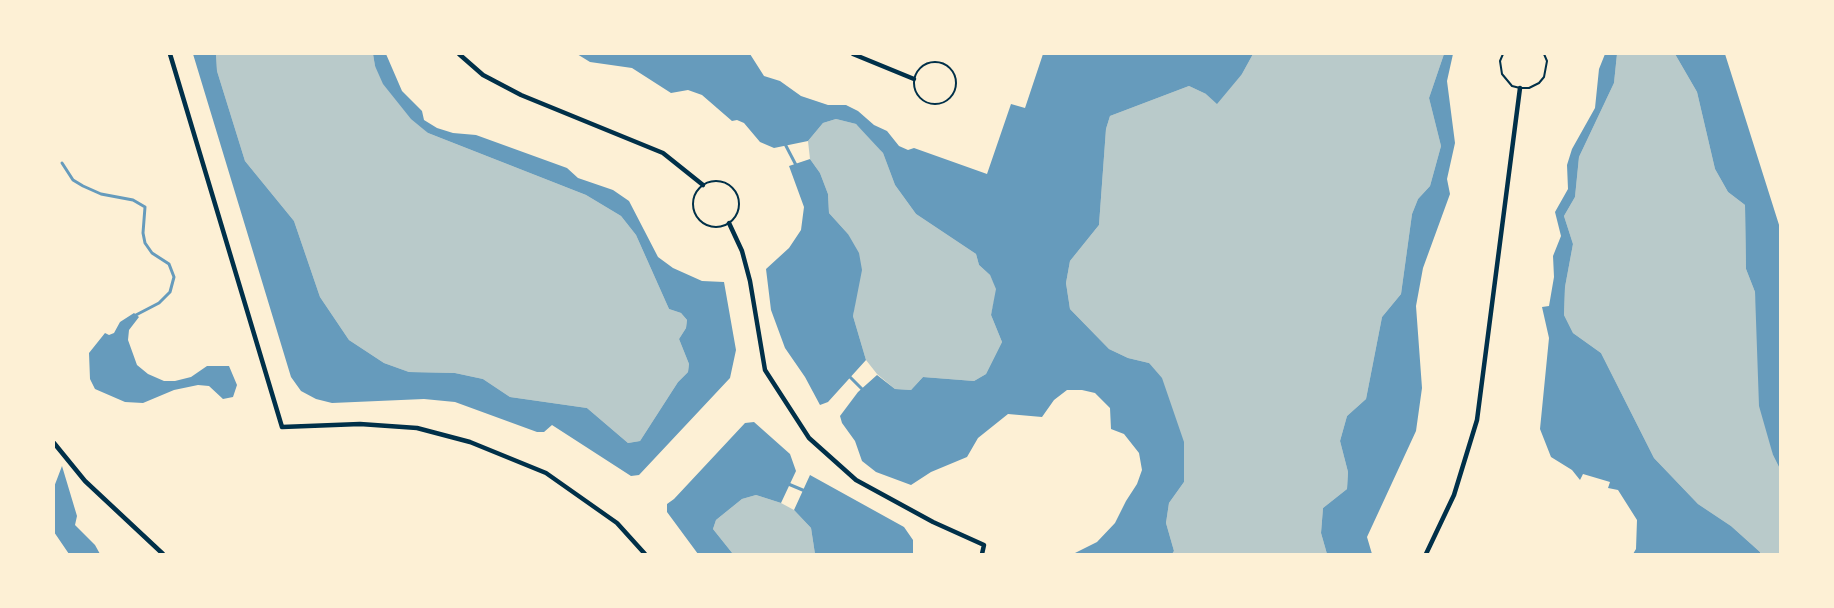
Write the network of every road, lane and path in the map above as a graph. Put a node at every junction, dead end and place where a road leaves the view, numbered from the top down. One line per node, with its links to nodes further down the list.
1 (170, 54): 12 (street)
2 (459, 54): 8 (street)
3 (853, 54): 6 (street)
4 (1503, 54): 7 (lane)
5 (1544, 54): 7 (lane)
6 (914, 79): 6 (lane)
7 (1520, 88): 14 (street)
8 (703, 185): 9 (lane); 9 (lane)
9 (729, 223): 13 (street)
10 (54, 443): 11 (street)
11 (163, 554)
12 (645, 554)
13 (982, 554)
14 (1426, 554)

